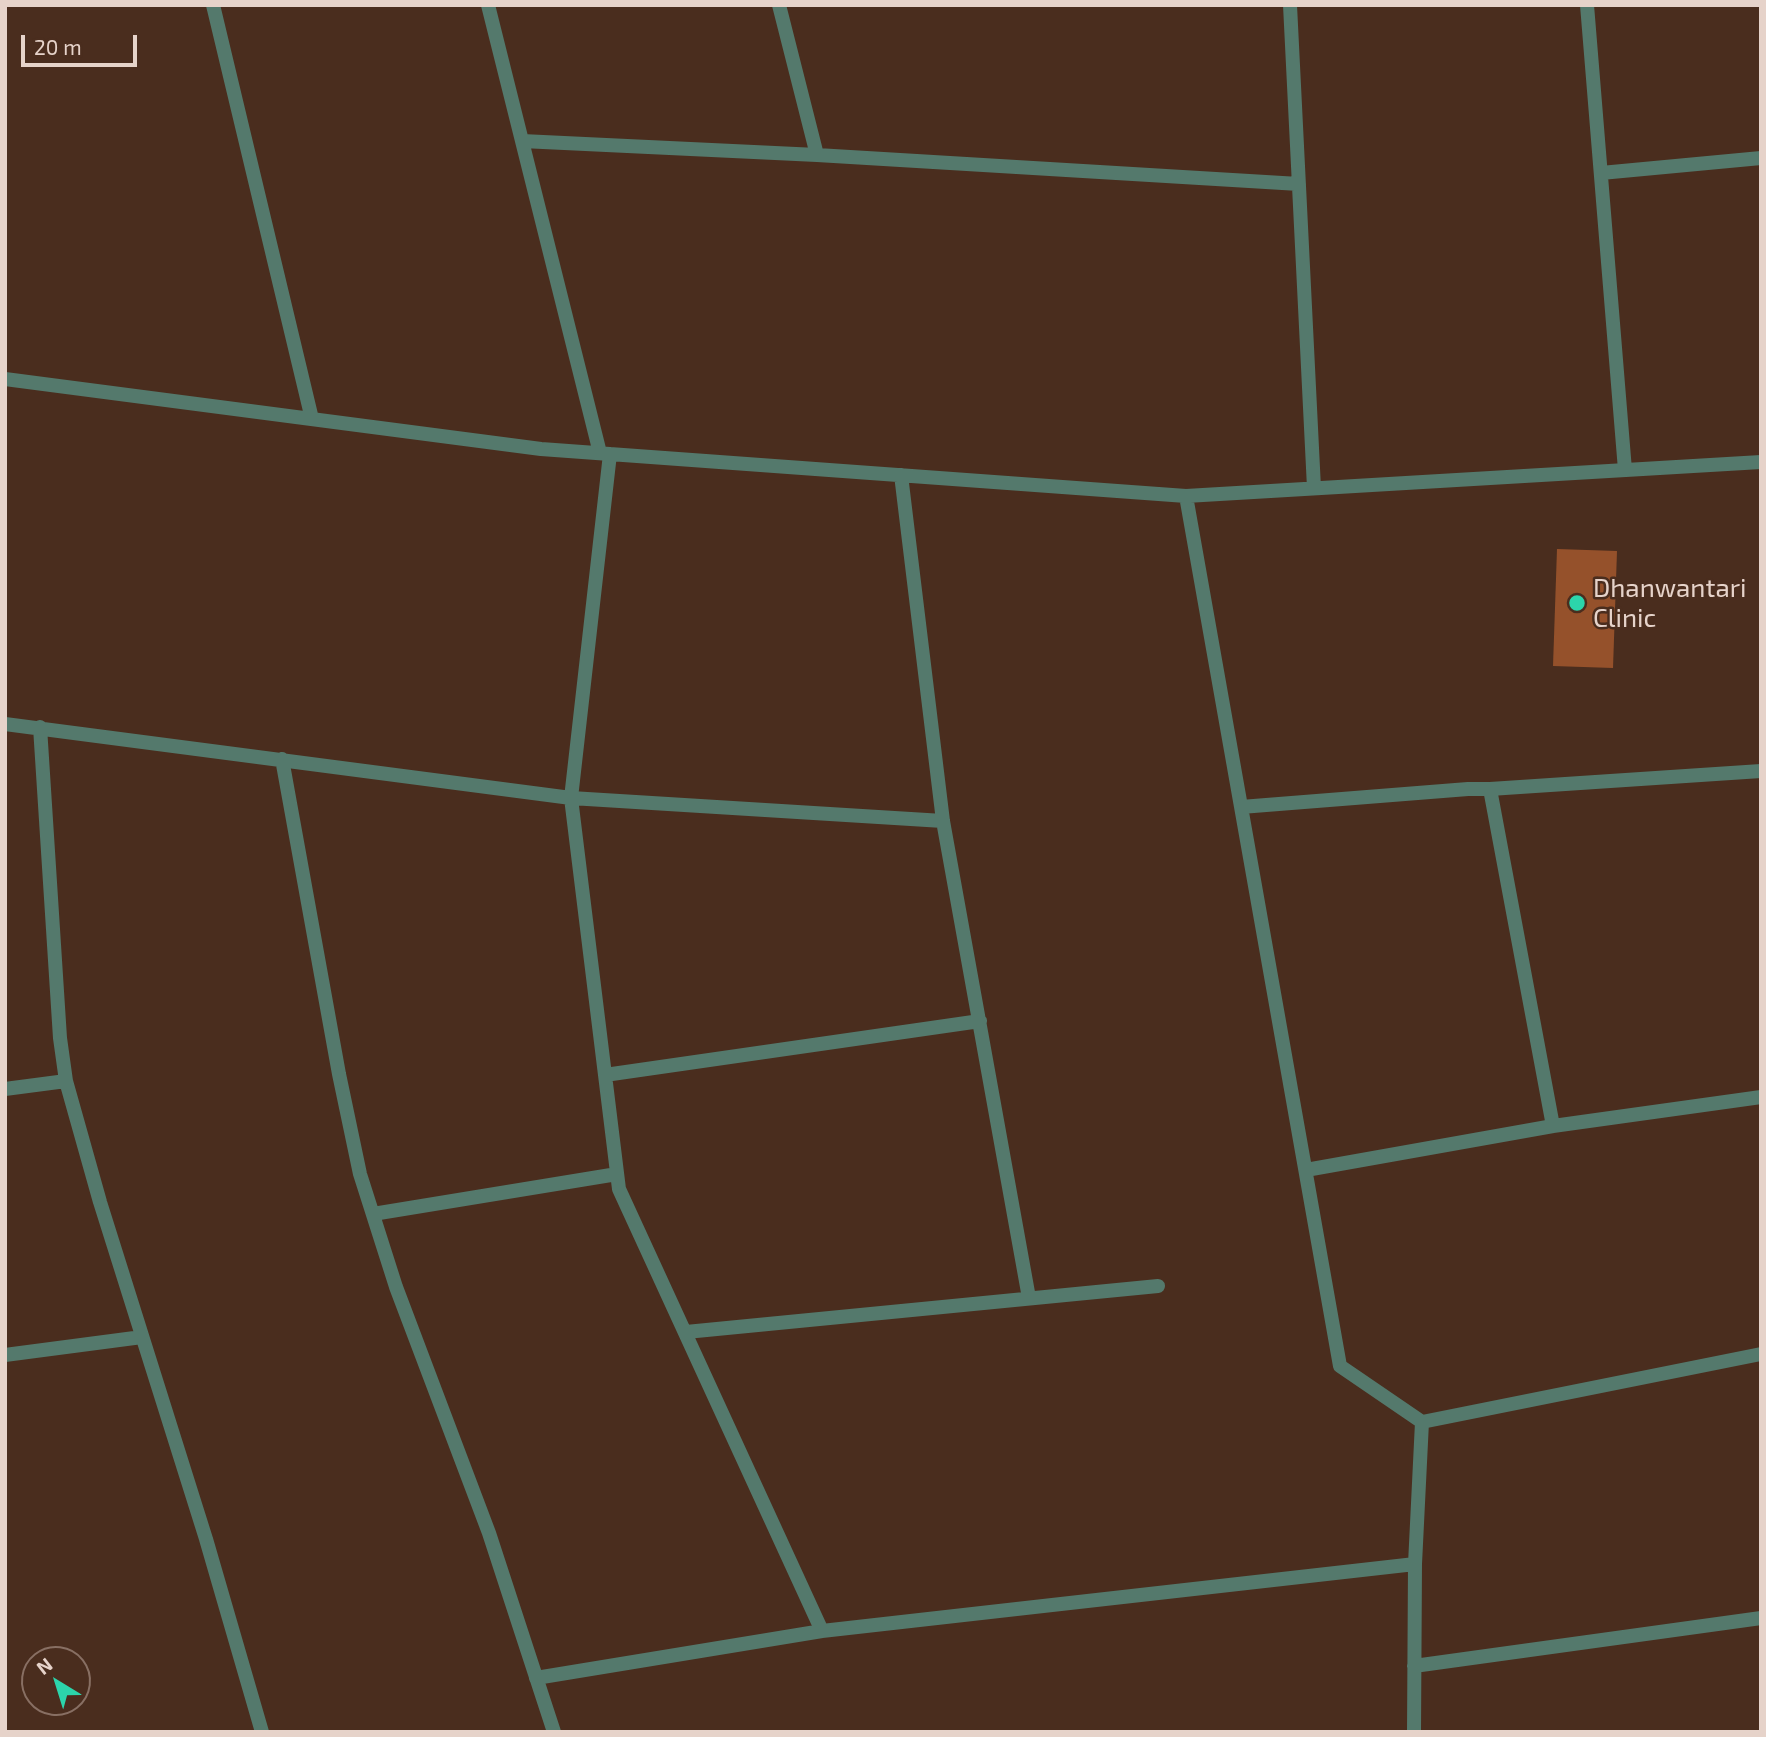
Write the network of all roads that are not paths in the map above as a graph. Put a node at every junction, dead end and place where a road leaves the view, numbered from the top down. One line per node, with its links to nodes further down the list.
1 (213, 5): 12 (street)
2 (488, 5): 6 (street)
3 (779, 5): 7 (street)
4 (1290, 5): 10 (street)
5 (1587, 5): 9 (street)
6 (522, 141): 7 (street); 13 (street)
7 (817, 156): 10 (street)
8 (1761, 158): 9 (street)
9 (1601, 173): 15 (street)
10 (1299, 184): 17 (street)
11 (5, 379): 12 (street)
12 (312, 419): 13 (street)
13 (605, 454): 16 (street); 24 (street)
14 (1761, 461): 15 (street)
15 (1625, 470): 17 (street)
16 (901, 475): 18 (street); 26 (street)
17 (1314, 488): 18 (street)
18 (1186, 496): 25 (street)
19 (5, 723): 20 (street)
20 (40, 727): 21 (street); 29 (street)
21 (282, 760): 24 (street); 35 (street)
22 (1761, 771): 23 (street)
23 (1490, 789): 25 (street); 32 (street)
24 (570, 799): 26 (street); 28 (street)
25 (1241, 807): 33 (street)
26 (943, 821): 27 (street)
27 (980, 1021): 28 (street); 37 (street)
28 (605, 1075): 34 (street)
29 (66, 1081): 30 (street); 39 (street)
30 (5, 1089)
31 (1761, 1097): 32 (street)
32 (1553, 1126): 33 (street)
33 (1306, 1170): 42 (street)
34 (617, 1174): 35 (street); 38 (street)
35 (373, 1214): 47 (street)
36 (1158, 1286): 37 (street)
37 (1029, 1298): 38 (street)
38 (686, 1332): 45 (street)
39 (142, 1337): 41 (street); 48 (street)
40 (1761, 1354): 42 (street)
41 (5, 1355)
42 (1422, 1422): 43 (street)
43 (1415, 1564): 45 (street); 46 (street)
44 (1761, 1618): 46 (street)
45 (822, 1631): 47 (street)
46 (1414, 1666): 50 (street)
47 (536, 1678): 49 (street)
48 (262, 1732)
49 (554, 1732)
50 (1414, 1732)

